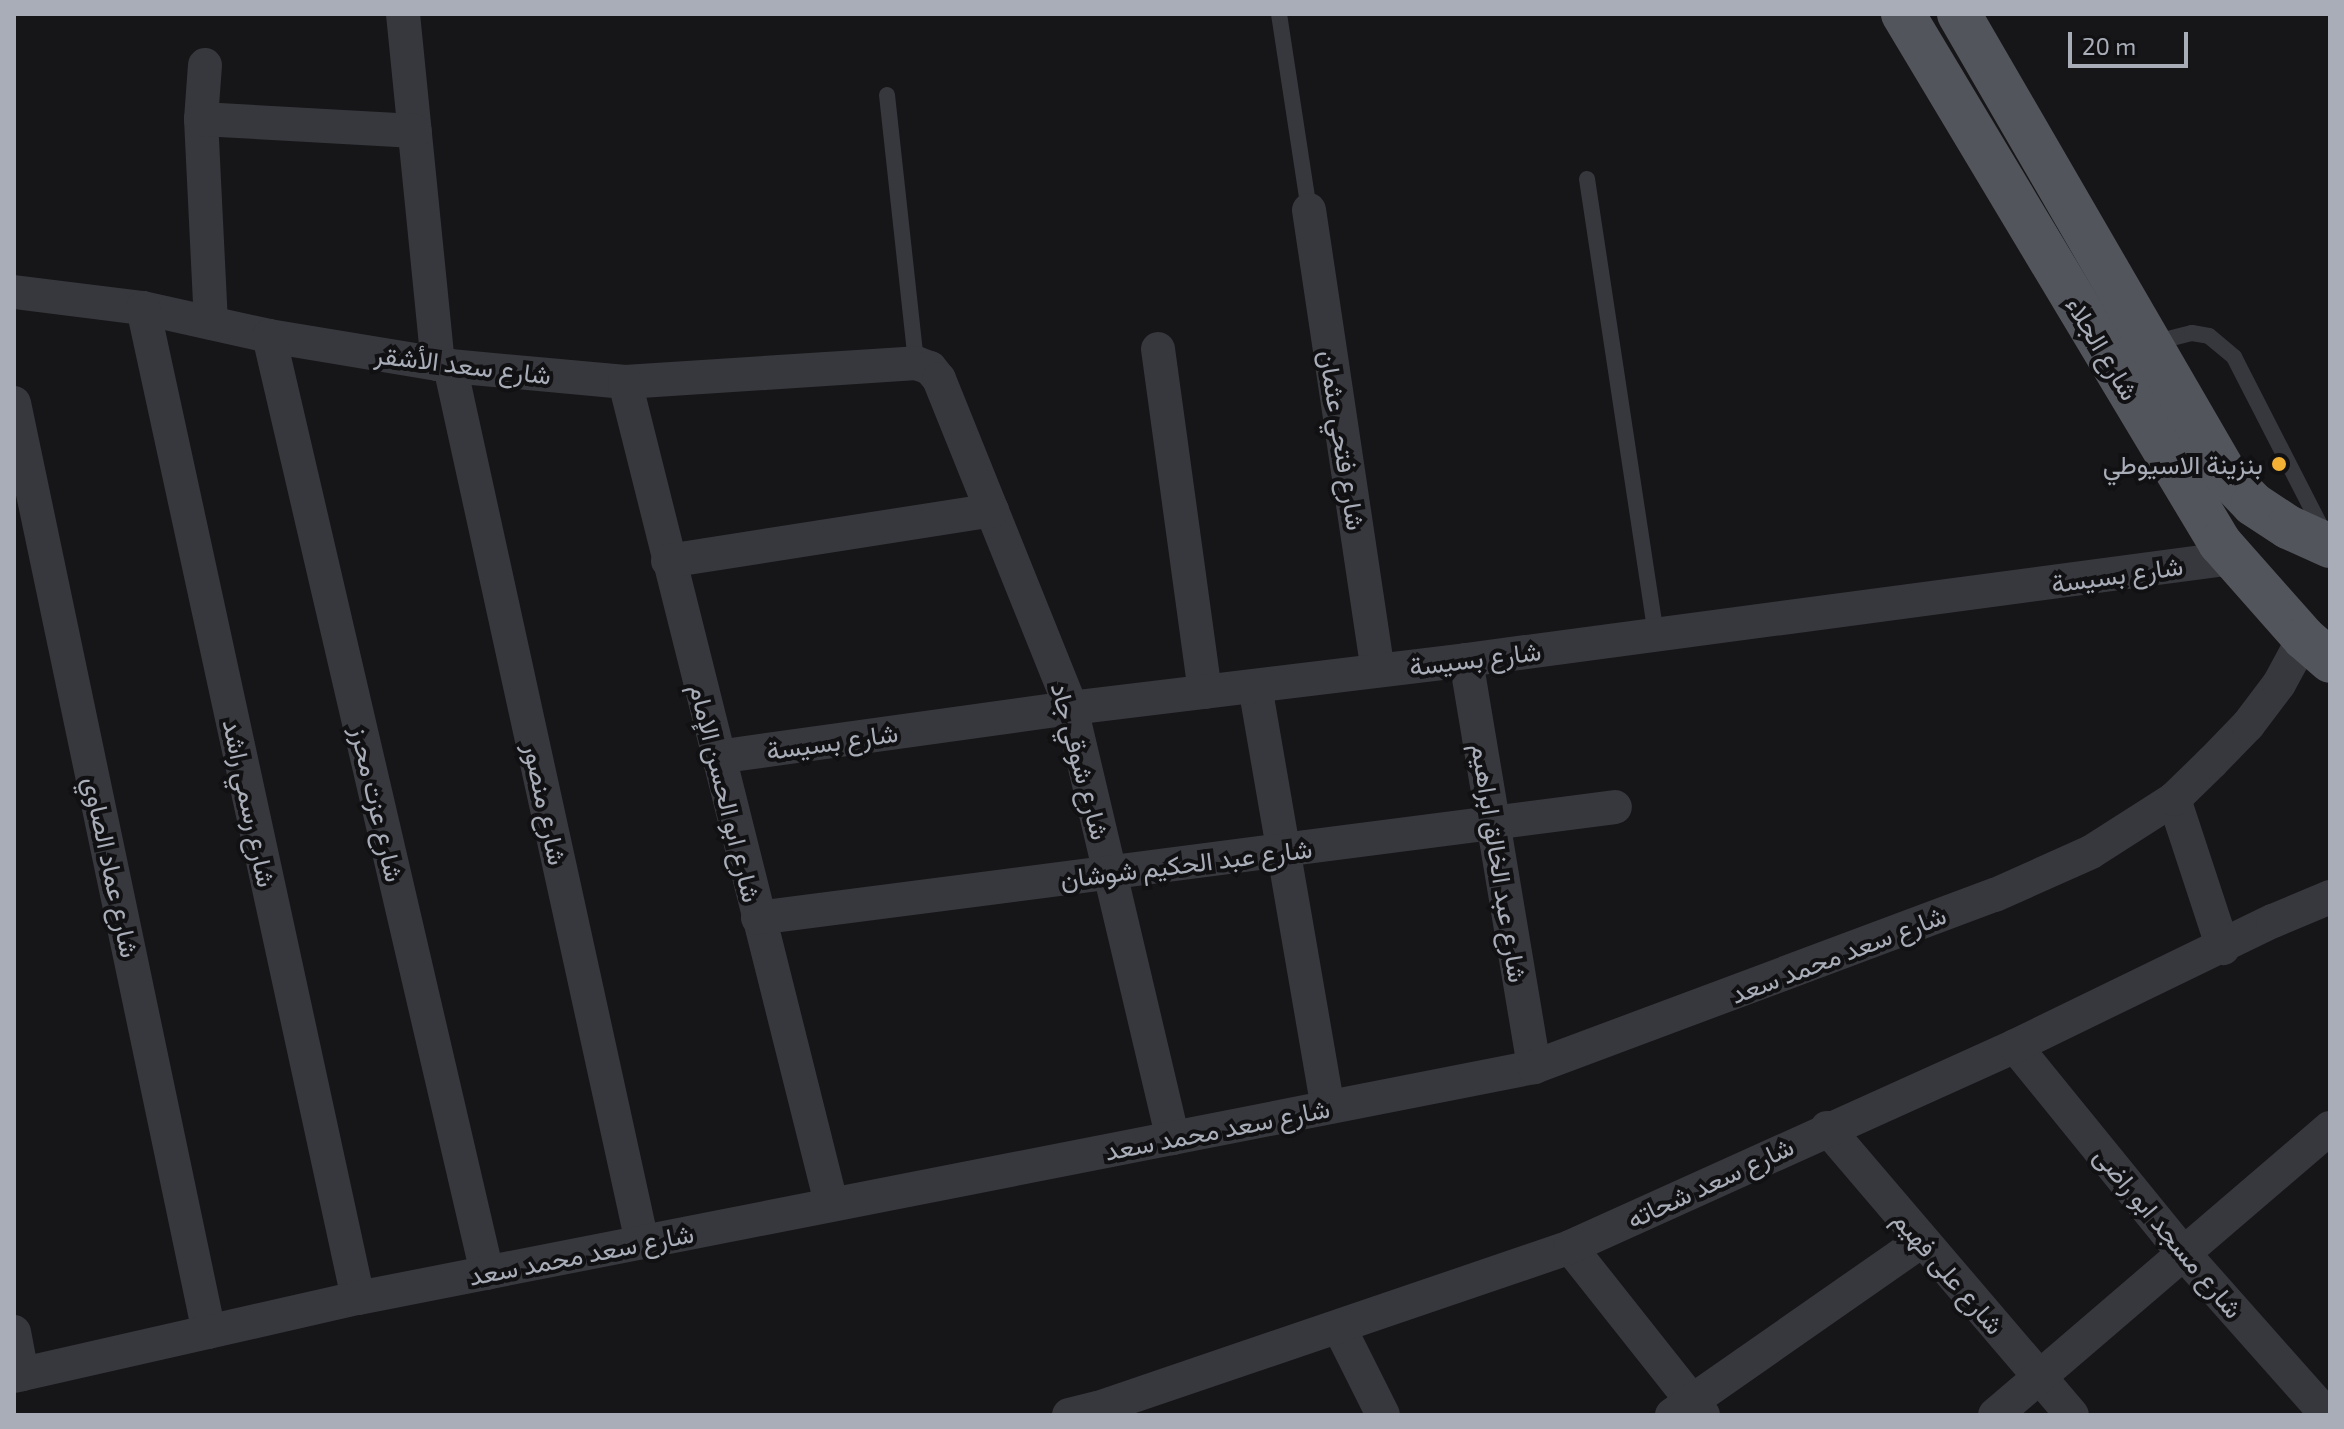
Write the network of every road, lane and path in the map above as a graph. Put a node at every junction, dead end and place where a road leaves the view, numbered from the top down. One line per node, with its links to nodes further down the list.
1 (403, 14): 8 (street, شارع منصور)
2 (1279, 14): 10 (lane)
3 (1903, 14): 23 (main road, شارع الجلاء)
4 (1959, 14): 15 (main road, شارع الجلاء)
5 (205, 65): 7 (street)
6 (887, 95): 17 (lane)
7 (201, 119): 8 (street); 13 (street)
8 (415, 131): 18 (street, شارع منصور)
9 (1587, 179): 25 (lane)
10 (1309, 210): 28 (street, شارع فتحي عثمان)
11 (14, 292): 12 (street, شارع سعد الأشقر)
12 (143, 308): 13 (street, شارع سعد الأشقر); 53 (street, شارع رسمي راشد)
13 (211, 323): 14 (street, شارع سعد الأشقر)
14 (269, 336): 18 (street, شارع سعد الأشقر); 52 (street, شارع عزت محرز)
15 (2150, 344): 22 (main road, شارع الجلاء); 22 (lane)
16 (1158, 349): 30 (street)
17 (916, 363): 19 (street, شارع سعد الأشقر); 21 (street, شارع شوقي جاد)
18 (444, 365): 19 (street, شارع سعد الأشقر); 49 (street, شارع منصور)
19 (625, 382): 24 (street, شارع ابو الحسن الإمام)
20 (14, 403): 56 (street, شارع عماد الصاوي)
21 (992, 510): 24 (street); 31 (street, شارع شوقي جاد)
22 (2330, 546)
23 (2233, 558): 25 (street, شارع بسيسة); 26 (main road, شارع الجلاء)
24 (668, 561): 32 (street, شارع ابو الحسن الإمام)
25 (1656, 635): 27 (street, شارع بسيسة)
26 (2317, 649): 33 (street, شارع سعد محمد سعد)
27 (1466, 660): 28 (street, شارع بسيسة); 35 (street, شارع عبد الخالق ابراهيم)
28 (1378, 670): 29 (street, شارع بسيسة)
29 (1255, 686): 30 (street, شارع بسيسة); 36 (street)
30 (1205, 692): 31 (street, شارع بسيسة)
31 (1071, 708): 32 (street, شارع بسيسة); 37 (street, شارع شوقي جاد)
32 (717, 757): 39 (street, شارع ابو الحسن الإمام)
33 (2174, 799): 40 (street); 42 (street, شارع سعد محمد سعد)
34 (1615, 807): 35 (street, شارع عبد الحكيم شوشان)
35 (1493, 823): 36 (street, شارع عبد الحكيم شوشان); 42 (street, شارع عبد الخالق ابراهيم)
36 (1283, 851): 37 (street, شارع عبد الحكيم شوشان); 43 (street)
37 (1110, 873): 39 (street, شارع عبد الحكيم شوشان); 46 (street, شارع شوقي جاد)
38 (2330, 897): 40 (street, شارع سعد شحاته)
39 (758, 918): 47 (street, شارع ابو الحسن الإمام)
40 (2223, 948): 41 (street, شارع سعد شحاته)
41 (2015, 1046): 44 (street, شارع سعد شحاته); 51 (street, شارع مسجد ابو راضى)
42 (1534, 1067): 43 (street, شارع سعد محمد سعد)
43 (1328, 1107): 46 (street, شارع سعد محمد سعد)
44 (1827, 1128): 48 (street, شارع على فهيم); 50 (street, شارع سعد شحاته)
45 (2330, 1128): 51 (street)
46 (1173, 1138): 47 (street, شارع سعد محمد سعد)
47 (831, 1203): 49 (street, شارع سعد محمد سعد)
48 (1921, 1241): 58 (street, شارع على فهيم); 59 (street)
49 (642, 1242): 52 (street, شارع سعد محمد سعد)
50 (1570, 1247): 54 (street, شارع سعد شحاته); 59 (street)
51 (2185, 1255): 58 (street); 64 (street, شارع مسجد ابو راضى)
52 (487, 1273): 53 (street, شارع سعد محمد سعد)
53 (358, 1298): 56 (street, شارع سعد محمد سعد)
54 (1339, 1327): 60 (street, شارع سعد شحاته); 61 (street)
55 (14, 1332): 57 (street)
56 (209, 1332): 57 (street, شارع سعد محمد سعد)
57 (18, 1375)
58 (2040, 1377): 62 (street); 63 (street, شارع على فهيم)
59 (1689, 1410)
60 (1089, 1413)
61 (1383, 1415)
62 (1995, 1415)
63 (2072, 1415)
64 (2327, 1415)

